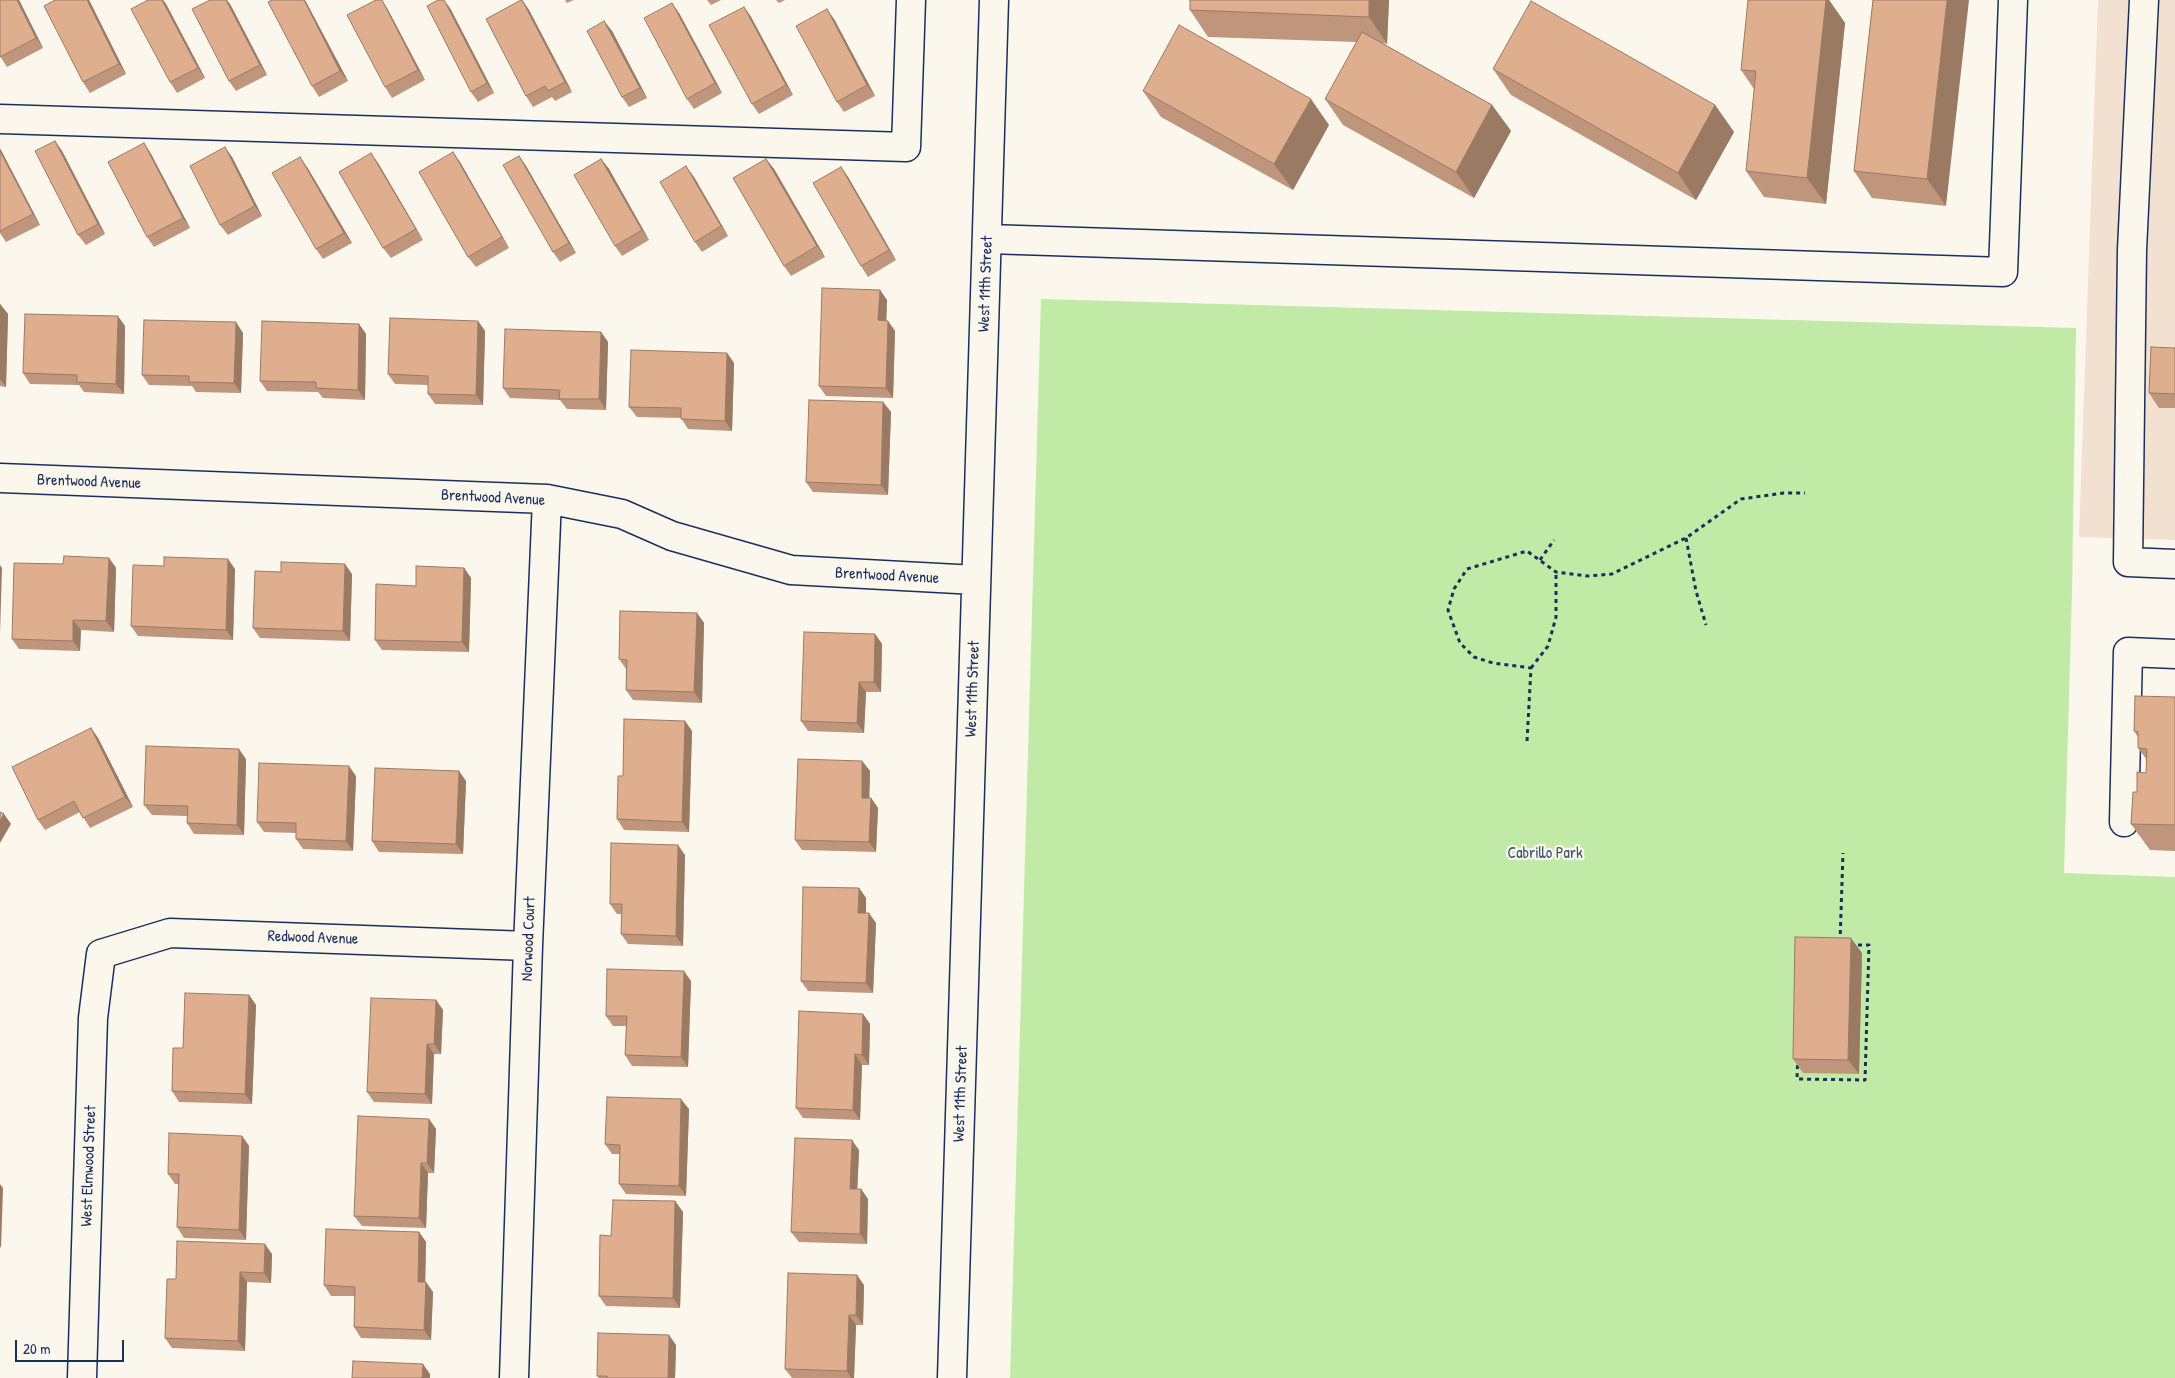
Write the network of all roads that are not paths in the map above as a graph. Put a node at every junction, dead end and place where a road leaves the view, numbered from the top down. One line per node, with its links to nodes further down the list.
1 (911, 0): 5 (street)
2 (994, 0): 6 (street, West 11th Street)
3 (2013, 0): 6 (street)
4 (2144, 0): 9 (street)
5 (0, 119)
6 (988, 239): 10 (street, West 11th Street)
7 (0, 478): 8 (street, Brentwood Avenue)
8 (547, 499): 10 (street, Brentwood Avenue); 13 (street, Norwood Court)
9 (2175, 564)
10 (976, 580): 17 (street, West 11th Street)
11 (2175, 654): 12 (street)
12 (2124, 822)
13 (528, 946): 14 (street, Redwood Avenue); 16 (street, Norwood Court)
14 (101, 954): 15 (street, West Elmwood Street)
15 (82, 1378)
16 (514, 1378)
17 (952, 1378)

